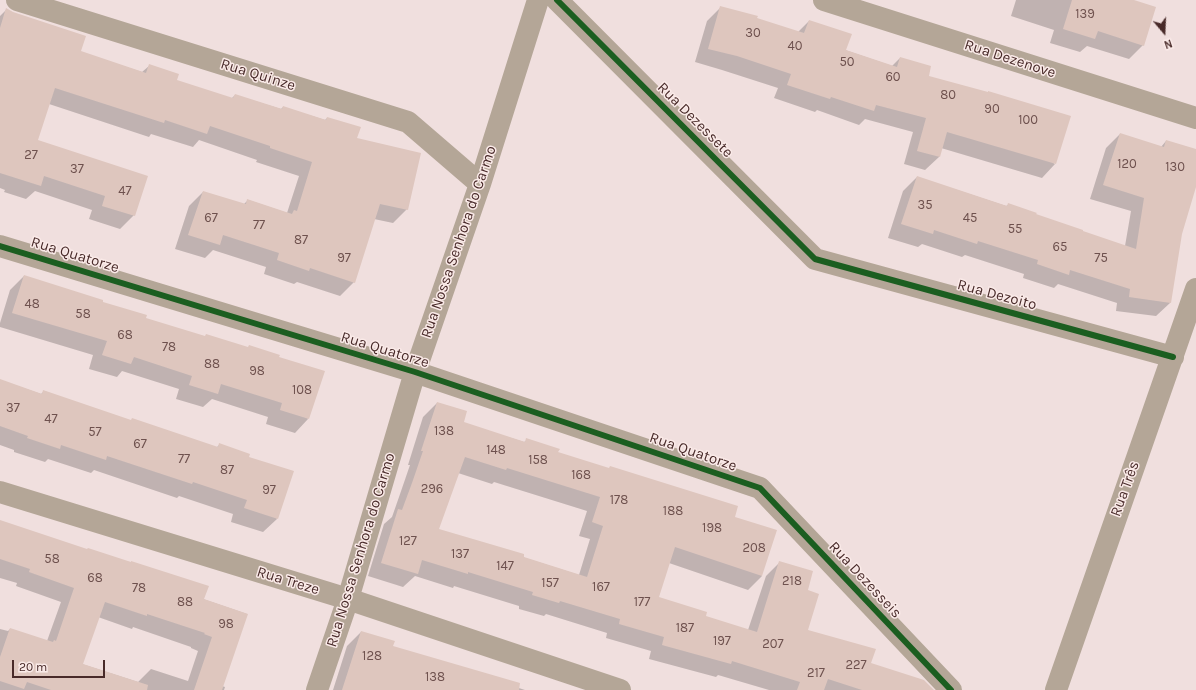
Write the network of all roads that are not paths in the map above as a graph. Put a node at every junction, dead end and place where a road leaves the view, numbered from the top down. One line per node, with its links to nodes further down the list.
1 (16, 0): 6 (street, Rua Quinze)
2 (538, 0): 6 (street, Rua Nossa Senhora do Carmo)
3 (557, 0): 8 (street, Rua Dezessete)
4 (824, 0): 5 (street, Rua Dezenove)
5 (1196, 118)
6 (480, 184): 11 (street, Rua Nossa Senhora do Carmo)
7 (0, 246): 11 (street, Rua Quatorze)
8 (815, 259): 10 (street, Rua Dezoito)
9 (1196, 289): 10 (street, Rua Três)
10 (1173, 357): 18 (street, Rua Três)
11 (415, 372): 12 (street, Rua Quatorze); 14 (street, Rua Nossa Senhora do Carmo)
12 (760, 488): 17 (street, Rua Dezesseis)
13 (0, 492): 14 (street, Rua Treze)
14 (348, 599): 15 (street, Rua Nossa Senhora do Carmo); 16 (street, Rua Treze)
15 (317, 690)
16 (620, 690)
17 (951, 690)
18 (1056, 690)

